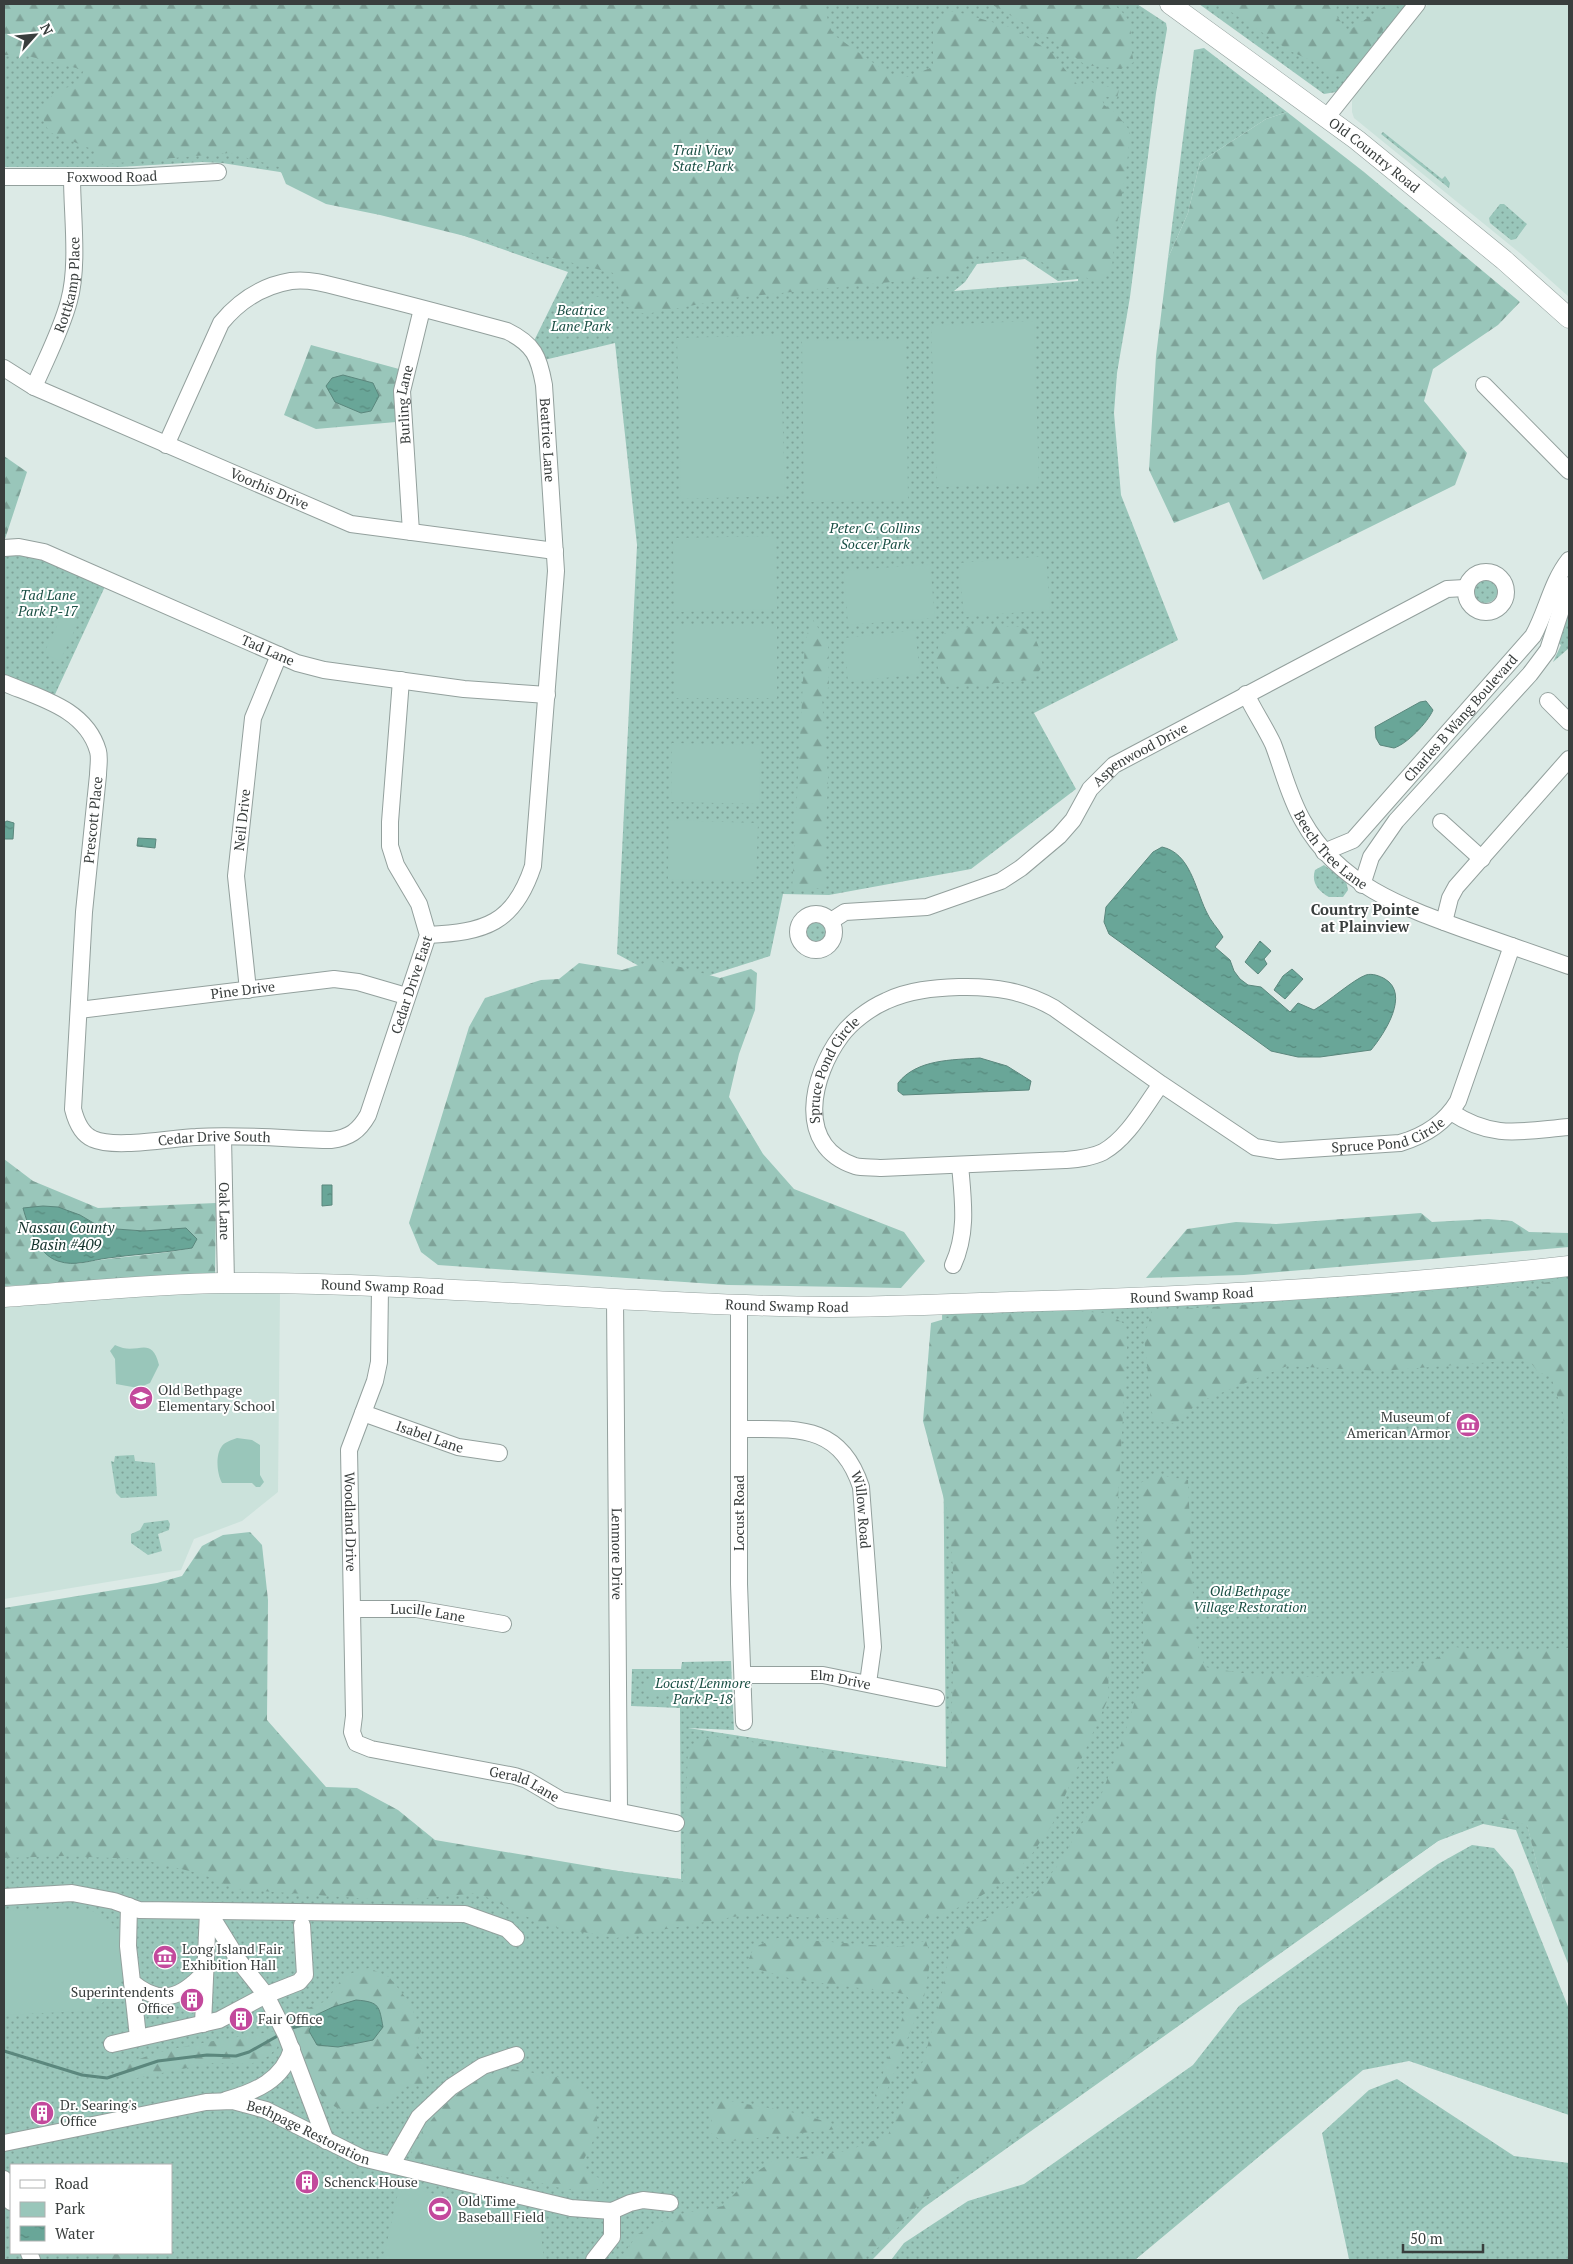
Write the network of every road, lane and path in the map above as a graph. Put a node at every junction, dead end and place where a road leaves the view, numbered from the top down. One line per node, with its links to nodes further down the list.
1 (1170, 4): 3 (main road, Old Country Road)
2 (1417, 4): 3 (street)
3 (1326, 118): 8 (main road, Old Country Road)
4 (218, 172): 6 (street, Foxwood Road)
5 (4, 177): 6 (street, Foxwood Road)
6 (72, 178): 11 (street, Rottkamp Place)
7 (422, 309): 12 (street, Beatrice Lane); 14 (street, Burling Lane); 16 (street, Beatrice Lane)
8 (1569, 318)
9 (4, 368): 11 (street, Voorhis Drive)
10 (1484, 384): 13 (street)
11 (34, 387): 12 (street, Voorhis Drive)
12 (166, 445): 14 (street, Voorhis Drive)
13 (1569, 471)
14 (411, 532): 16 (street, Voorhis Drive)
15 (4, 548): 20 (street, Tad Lane)
16 (555, 551): 24 (street, Beatrice Lane)
17 (1569, 560): 29 (street, Charles B Wang Boulevard)
18 (1569, 585): 31 (street, Charles B Wang Boulevard)
19 (1466, 588): 23 (street, Aspenwood Drive)
20 (279, 655): 21 (street, Tad Lane); 37 (street, Neil Drive)
21 (401, 680): 24 (street, Tad Lane); 34 (street, Cedar Drive East)
22 (4, 683): 39 (street, Prescott Place)
23 (1246, 694): 29 (street, Beech Tree Lane); 32 (street, Aspenwood Drive)
24 (547, 695): 34 (street, Beatrice Lane)
25 (1548, 701): 26 (street)
26 (1569, 722)
27 (1569, 758): 30 (street)
28 (1441, 822): 30 (street)
29 (1324, 852): 31 (street, Beech Tree Lane)
30 (1482, 859): 33 (street)
31 (1362, 885): 33 (street, Beech Tree Lane)
32 (831, 921)
33 (1444, 922): 35 (street, Beech Tree Lane)
34 (428, 935): 38 (street, Cedar Drive East)
35 (1512, 946): 36 (street, Beech Tree Lane); 41 (street, Spruce Pond Circle)
36 (1569, 966)
37 (248, 990): 38 (street, Pine Drive); 39 (street, Pine Drive)
38 (406, 996): 44 (street, Cedar Drive East)
39 (79, 1010): 43 (street, Prescott Place)
40 (1161, 1084): 41 (street, Spruce Pond Circle); 46 (street, Spruce Pond Circle); 46 (street, Spruce Pond Circle)
41 (1452, 1112): 42 (street)
42 (1569, 1126)
43 (81, 1129): 45 (street, Cedar Drive South)
44 (350, 1135): 45 (street, Cedar Drive South)
45 (223, 1138): 49 (street, Oak Lane)
46 (960, 1164): 47 (street)
47 (953, 1265)
48 (1569, 1266): 53 (main road, Round Swamp Road)
49 (226, 1283): 50 (main road, Round Swamp Road); 51 (main road, Round Swamp Road)
50 (380, 1288): 52 (main road, Round Swamp Road); 54 (street, Woodland Drive)
51 (4, 1297)
52 (615, 1298): 53 (main road, Round Swamp Road); 64 (street, Lenmore Drive)
53 (739, 1305): 55 (street, Locust Road)
54 (363, 1412): 56 (street, Isabel Lane); 57 (street, Woodland Drive)
55 (739, 1429): 59 (street, Locust Road); 60 (street, Willow Road)
56 (499, 1453)
57 (352, 1608): 58 (street, Lucille Lane); 63 (street, Woodland Drive)
58 (503, 1624)
59 (742, 1675): 60 (street, Elm Drive); 62 (street, Locust Road)
60 (868, 1683): 61 (street, Elm Drive)
61 (936, 1698)
62 (744, 1722)
63 (371, 1749): 64 (street, Gerald Lane)
64 (619, 1811): 65 (street, Gerald Lane)
65 (676, 1823)
66 (4, 1897): 67 (street)
67 (129, 1906): 68 (street); 72 (street)
68 (208, 1911): 70 (street); 71 (street); 73 (street)
69 (302, 1925): 73 (street)
70 (516, 1938)
71 (204, 1974): 72 (street); 74 (street)
72 (132, 1982): 76 (street)
73 (266, 1995): 74 (street); 75 (street)
74 (203, 2024): 76 (street)
75 (287, 2036): 79 (street); 80 (street)
76 (138, 2037): 77 (street)
77 (112, 2044)
78 (516, 2054): 82 (street)
79 (219, 2102): 80 (street, Bethpage Restoration); 81 (street, Bethpage Restoration)
80 (326, 2141): 82 (street, Bethpage Restoration)
81 (4, 2143)
82 (392, 2164): 86 (street, Bethpage Restoration)
83 (4, 2179): 84 (street)
84 (10, 2199)
85 (670, 2203): 86 (street, Bethpage Restoration)
86 (612, 2211): 87 (street)
87 (594, 2260)

